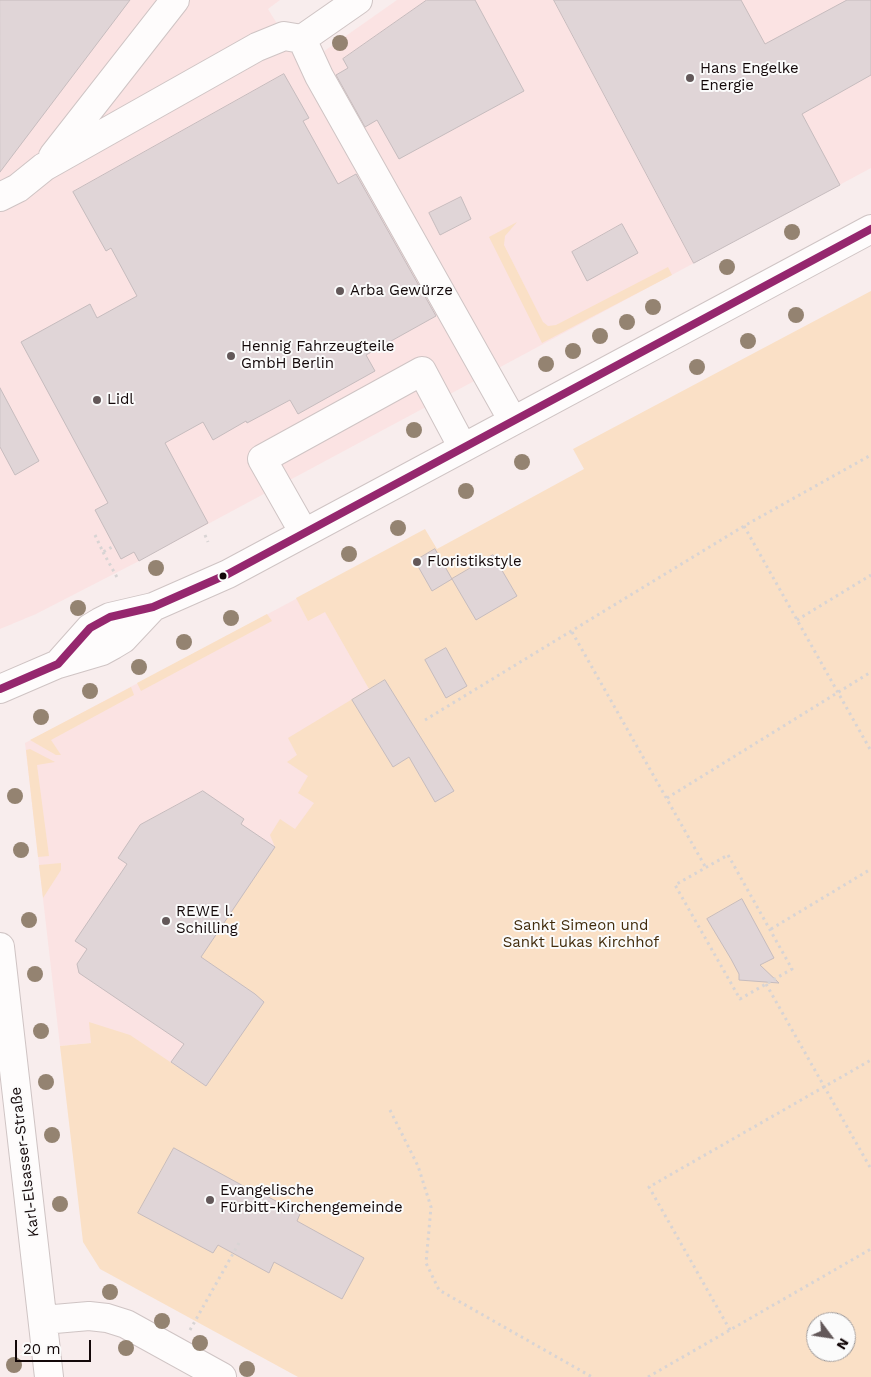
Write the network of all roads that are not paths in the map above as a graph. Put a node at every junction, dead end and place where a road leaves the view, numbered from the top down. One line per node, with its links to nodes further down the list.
1 (175, 0): 4 (street)
2 (358, 0): 3 (street)
3 (302, 39): 4 (street); 7 (street)
4 (44, 167): 5 (street)
5 (0, 197)
6 (871, 229): 7 (street)
7 (513, 421): 8 (street)
8 (463, 448): 9 (street); 9 (street)
9 (304, 533): 10 (street)
10 (0, 688)
11 (0, 947): 12 (street, Karl-Elsasser-Straße)
12 (43, 1320): 13 (street, Karl-Elsasser-Straße); 14 (street)
13 (50, 1377)
14 (222, 1377)

